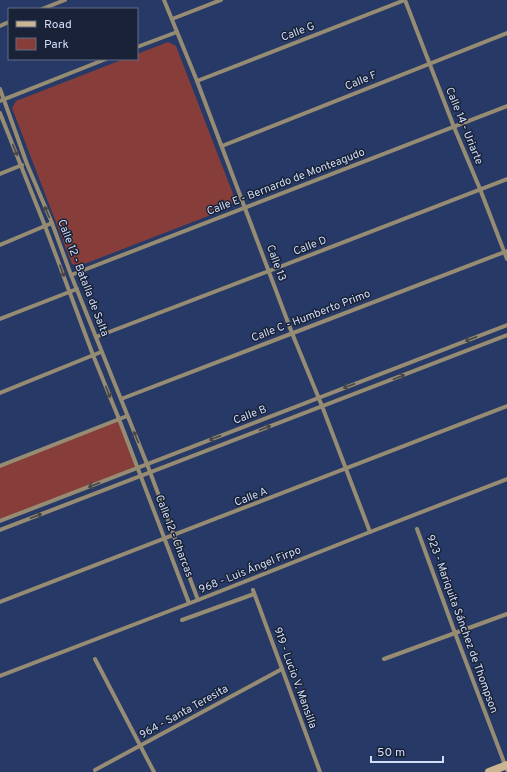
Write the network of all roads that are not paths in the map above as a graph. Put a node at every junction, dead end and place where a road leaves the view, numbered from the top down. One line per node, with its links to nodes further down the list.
1 (65, 0): 5 (street)
2 (164, 0): 6 (street, Calle 13)
3 (221, 0): 6 (street)
4 (405, 0): 11 (street, Calle 14 - Uriarte); 12 (street, Calle G)
5 (45, 8)
6 (172, 19): 7 (street, Calle 13)
7 (177, 32): 9 (street); 12 (street, Calle 13)
8 (507, 33): 11 (street, Calle F)
9 (138, 47)
10 (103, 60): 14 (street)
11 (430, 63): 17 (street, Calle 14 - Uriarte); 18 (street, Calle F)
12 (197, 81): 18 (street, Calle 13)
13 (0, 89): 14 (street, Calle 12 - Batalla de Salta)
14 (2, 100): 19 (street, Calle 12 - Batalla de Salta)
15 (507, 106): 17 (street, Calle E - Bernardo de Monteagudo)
16 (0, 113): 20 (street, Calle 12 - Batalla de Salta, one-way to 20)
17 (454, 126): 23 (street, Calle 14 - Uriarte); 24 (street, Calle E - Bernardo de Monteagudo)
18 (222, 146): 24 (street, Calle 13)
19 (27, 164): 20 (street); 25 (street, Calle 12 - Batalla de Salta, one-way to 19)
20 (21, 166): 21 (street); 26 (street, Calle 12 - Batalla de Salta)
21 (0, 174)
22 (507, 179): 23 (street, Calle D)
23 (480, 189): 28 (street, Calle 14 - Uriarte); 30 (street, Calle D)
24 (246, 207): 30 (street, Calle 13); 31 (street, Calle E - Bernardo de Monteagudo)
25 (52, 223): 26 (street); 31 (street, Calle 12 - Batalla de Salta)
26 (45, 226): 27 (street); 33 (street, Calle 12 - Batalla de Salta, one-way to 33)
27 (0, 245)
28 (506, 252): 29 (street, Calle 14 - Uriarte); 36 (street, Calle C - Humberto Primo)
29 (507, 260)
30 (269, 271): 36 (street, Calle 13); 38 (street, Calle D)
31 (71, 275): 32 (street, Calle 12 - Batalla de Salta)
32 (77, 288): 33 (street); 38 (street, Calle 12 - Batalla de Salta)
33 (69, 291): 34 (street); 40 (street, Calle 12 - Batalla de Salta)
34 (0, 319)
35 (507, 325): 42 (street, Calle B, one-way to 42)
36 (292, 333): 42 (street, Calle 13); 43 (street, Calle C - Humberto Primo)
37 (507, 335): 44 (street, Calle B, one-way to 37)
38 (96, 337): 39 (street, Calle 12 - Batalla de Salta)
39 (101, 352): 40 (street); 43 (street, Calle 12 - Batalla de Salta)
40 (93, 355): 41 (street); 47 (street, Calle 12 - Batalla de Salta, one-way to 47)
41 (0, 393)
42 (319, 398): 44 (street, Calle 13); 48 (street, Calle B, one-way to 48)
43 (121, 399): 46 (street, Calle 12 - Batalla de Salta)
44 (322, 406): 51 (street, Calle 13); 52 (street, Calle B, one-way to 44)
45 (507, 406): 51 (street, Calle A)
46 (127, 416): 47 (street); 48 (street, Calle 12 - Batalla de Salta, one-way to 46)
47 (119, 419): 49 (street); 50 (street, Calle 12 - Batalla de Salta)
48 (147, 464): 50 (street, Calle B); 52 (street, Calle 12 - Batalla de Salta)
49 (0, 466)
50 (138, 468): 53 (street, Calle 12 - Batalla de Salta); 55 (street, Calle B, one-way to 55)
51 (347, 469): 58 (street, Calle 13); 59 (street, Calle A)
52 (150, 473): 53 (street, Calle B); 59 (street, Calle 12 - Charcas)
53 (141, 476): 57 (street, Calle B, one-way to 53); 60 (street, Calle 12 - Charcas)
54 (507, 479): 58 (street, 968 - Luis Ángel Firpo)
55 (0, 521)
56 (417, 529): 66 (street, 923 - Mariquita Sánchez de Thompson)
57 (0, 530)
58 (370, 532): 61 (street, 968 - Luis Ángel Firpo)
59 (174, 536): 60 (street, Calle A); 61 (street, Calle 12 - Charcas)
60 (166, 539): 62 (street, Calle A); 63 (street, Calle 12 - Charcas)
61 (198, 600): 63 (street, 968 - Luis Ángel Firpo)
62 (0, 602)
63 (189, 603): 70 (street, 968 - Luis Ángel Firpo)
64 (507, 614): 66 (street)
65 (182, 620): 69 (street, 919 - Lucio V. Mansilla)
66 (455, 633): 68 (street); 72 (street, 923 - Mariquita Sánchez de Thompson)
67 (95, 659): 71 (street)
68 (384, 659)
69 (282, 669): 71 (street, 964 - Santa Teresita); 75 (street, 919 - Lucio V. Mansilla)
70 (0, 676)
71 (140, 746): 73 (street, 964 - Santa Teresita); 74 (street)
72 (506, 767): 76 (main road)
73 (96, 770)
74 (154, 772)
75 (320, 772)
76 (488, 772)

